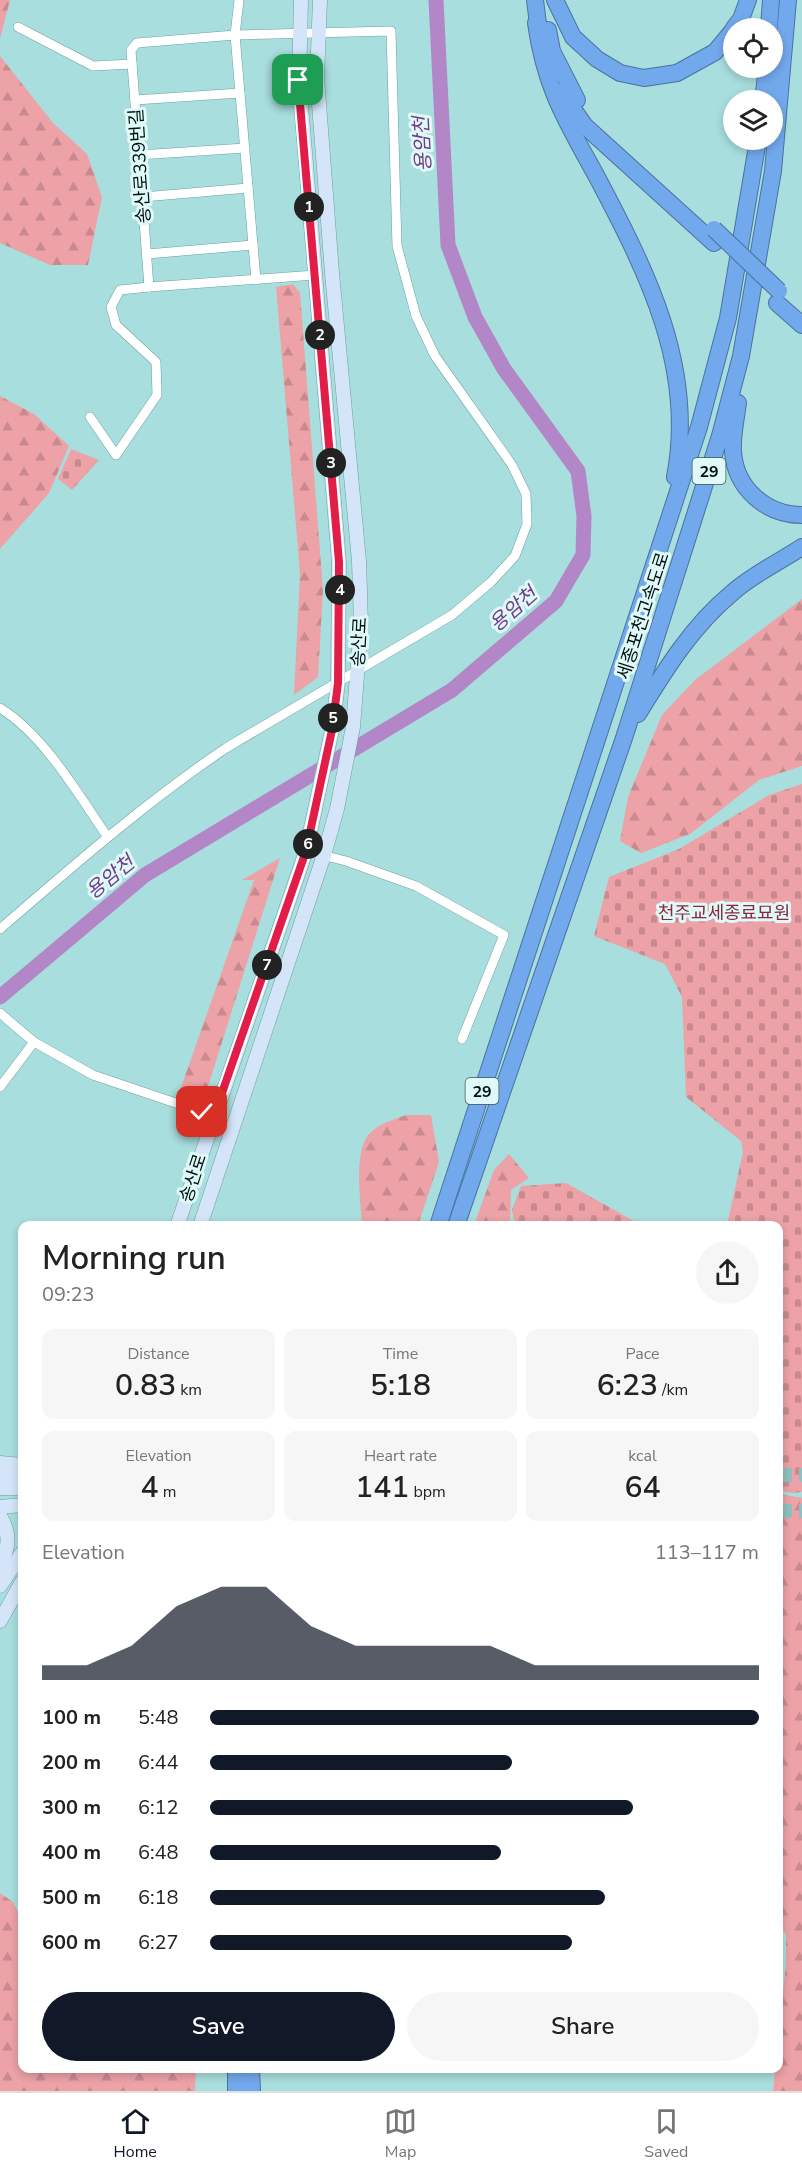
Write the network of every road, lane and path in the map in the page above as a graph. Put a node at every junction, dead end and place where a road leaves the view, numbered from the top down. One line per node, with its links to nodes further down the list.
1 (239, 0): 16 (street)
2 (301, 0): 15 (street, 송산로)
3 (320, 0): 14 (street, 송산로)
4 (535, 0): 12 (highway)
5 (543, 0): 26 (highway)
6 (555, 0): 17 (highway)
7 (748, 0): 10 (highway)
8 (771, 0): 11 (highway)
9 (788, 0): 35 (highway, 세종포천고속도로 / 29)
10 (741, 18)
11 (770, 18)
12 (536, 23): 26 (highway); 38 (highway)
13 (18, 27): 18 (street)
14 (317, 33): 15 (street); 40 (street, 송산로); 40 (street)
15 (299, 34): 16 (street); 29 (street, 송산로)
16 (235, 35): 18 (street); 19 (street)
17 (723, 42)
18 (132, 64): 20 (street, 송산로339번길)
19 (240, 93): 20 (street); 21 (street)
20 (135, 100): 23 (street, 송산로339번길)
21 (245, 148): 23 (street); 24 (street)
22 (756, 150): 38 (highway, 세종포천고속도로 / 29)
23 (139, 155): 25 (street, 송산로339번길)
24 (248, 188): 25 (street); 27 (street)
25 (143, 197): 28 (street, 송산로339번길)
26 (714, 236): 32 (highway, bridge)
27 (253, 245): 28 (street); 30 (street)
28 (147, 254): 31 (street, 송산로339번길)
29 (315, 275): 30 (street); 41 (street, 송산로)
30 (256, 280): 31 (street)
31 (149, 287): 36 (street)
32 (778, 297): 33 (highway); 34 (highway)
33 (802, 312)
34 (802, 325)
35 (741, 356): 37 (highway); 43 (highway, 세종포천고속도로 / 29)
36 (90, 417)
37 (802, 515)
38 (661, 546): 55 (highway, 세종포천고속도로 / 29)
39 (802, 547): 43 (highway)
40 (357, 671): 41 (street); 46 (street, 송산로)
41 (338, 683): 44 (street); 45 (street, 송산로)
42 (0, 708): 44 (street)
43 (624, 738): 56 (highway, 세종포천고속도로 / 29)
44 (107, 836): 47 (street)
45 (306, 851): 46 (street); 52 (street, 송산로)
46 (324, 855): 49 (street); 54 (street, 송산로)
47 (0, 929)
48 (0, 1013): 50 (street)
49 (462, 1039)
50 (34, 1042): 51 (street); 52 (street)
51 (0, 1087)
52 (214, 1116): 53 (street, 송산로)
53 (179, 1221)
54 (202, 1221)
55 (440, 1221)
56 (458, 1221)
57 (0, 1463): 58 (street)
58 (18, 1464)
59 (0, 1476): 60 (street)
60 (18, 1476)
61 (0, 1488): 62 (street)
62 (18, 1488)
63 (18, 1505): 64 (street)
64 (0, 1507)
65 (0, 1516): 67 (street)
66 (18, 1559): 68 (street)
67 (0, 1566)
68 (0, 1586)
69 (18, 1589): 71 (street)
70 (18, 1594): 71 (street)
71 (10, 1604): 72 (street)
72 (0, 1621)
73 (236, 2073): 74 (highway)
74 (236, 2091)

